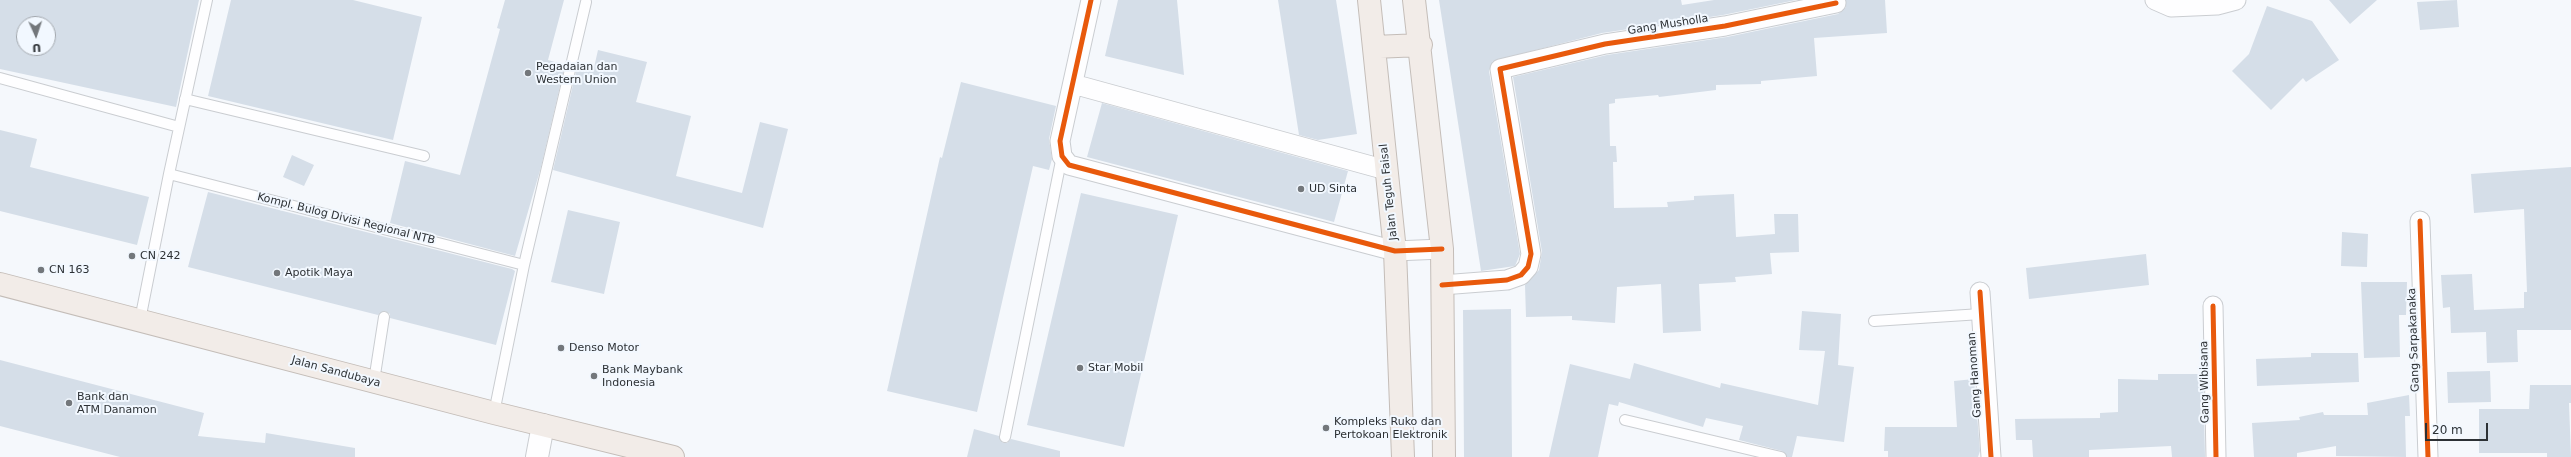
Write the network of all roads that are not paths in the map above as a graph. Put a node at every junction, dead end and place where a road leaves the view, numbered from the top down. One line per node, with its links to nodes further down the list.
1 (207, 0): 13 (lane)
2 (1091, 0): 12 (street)
3 (1369, 0): 10 (highway, Jalan Teguh Faisal)
4 (1414, 0): 9 (highway)
5 (2236, 0): 8 (street)
6 (586, 2): 22 (lane)
7 (1836, 2): 24 (street, Gang Musholla)
8 (2163, 4)
9 (1421, 45): 10 (highway); 20 (highway)
10 (1374, 46): 17 (highway, Jalan Teguh Faisal)
11 (0, 78): 14 (lane)
12 (1073, 84): 16 (street); 17 (street)
13 (185, 99): 14 (lane); 15 (lane)
14 (179, 127): 18 (lane)
15 (424, 156)
16 (1062, 156): 21 (street); 35 (lane)
17 (1386, 170): 21 (highway, Jalan Teguh Faisal)
18 (169, 174): 22 (lane, Kompl. Bulog Divisi Regional NTB); 29 (lane)
19 (2420, 221): 43 (street, Gang Sarpakanaka)
20 (1442, 249): 21 (street); 24 (highway)
21 (1395, 251): 38 (highway, Jalan Teguh Faisal)
22 (524, 265): 32 (lane)
23 (0, 284): 29 (highway, Jalan Sandubaya)
24 (1442, 285): 39 (highway)
25 (1980, 292): 27 (street, Gang Hanoman)
26 (2213, 306): 42 (street, Gang Wibisana)
27 (1981, 314): 30 (lane); 41 (street, Gang Hanoman)
28 (384, 317): 31 (lane)
29 (140, 320): 31 (highway, Jalan Sandubaya)
30 (1874, 321)
31 (374, 381): 32 (highway, Jalan Sandubaya)
32 (494, 413): 34 (highway, Jalan Sandubaya)
33 (1625, 420): 40 (lane)
34 (543, 425): 36 (street); 37 (highway, Jalan Sandubaya)
35 (1005, 437)
36 (537, 457)
37 (673, 457)
38 (1403, 457)
39 (1444, 457)
40 (1781, 457)
41 (1990, 457)
42 (2216, 457)
43 (2428, 457)

